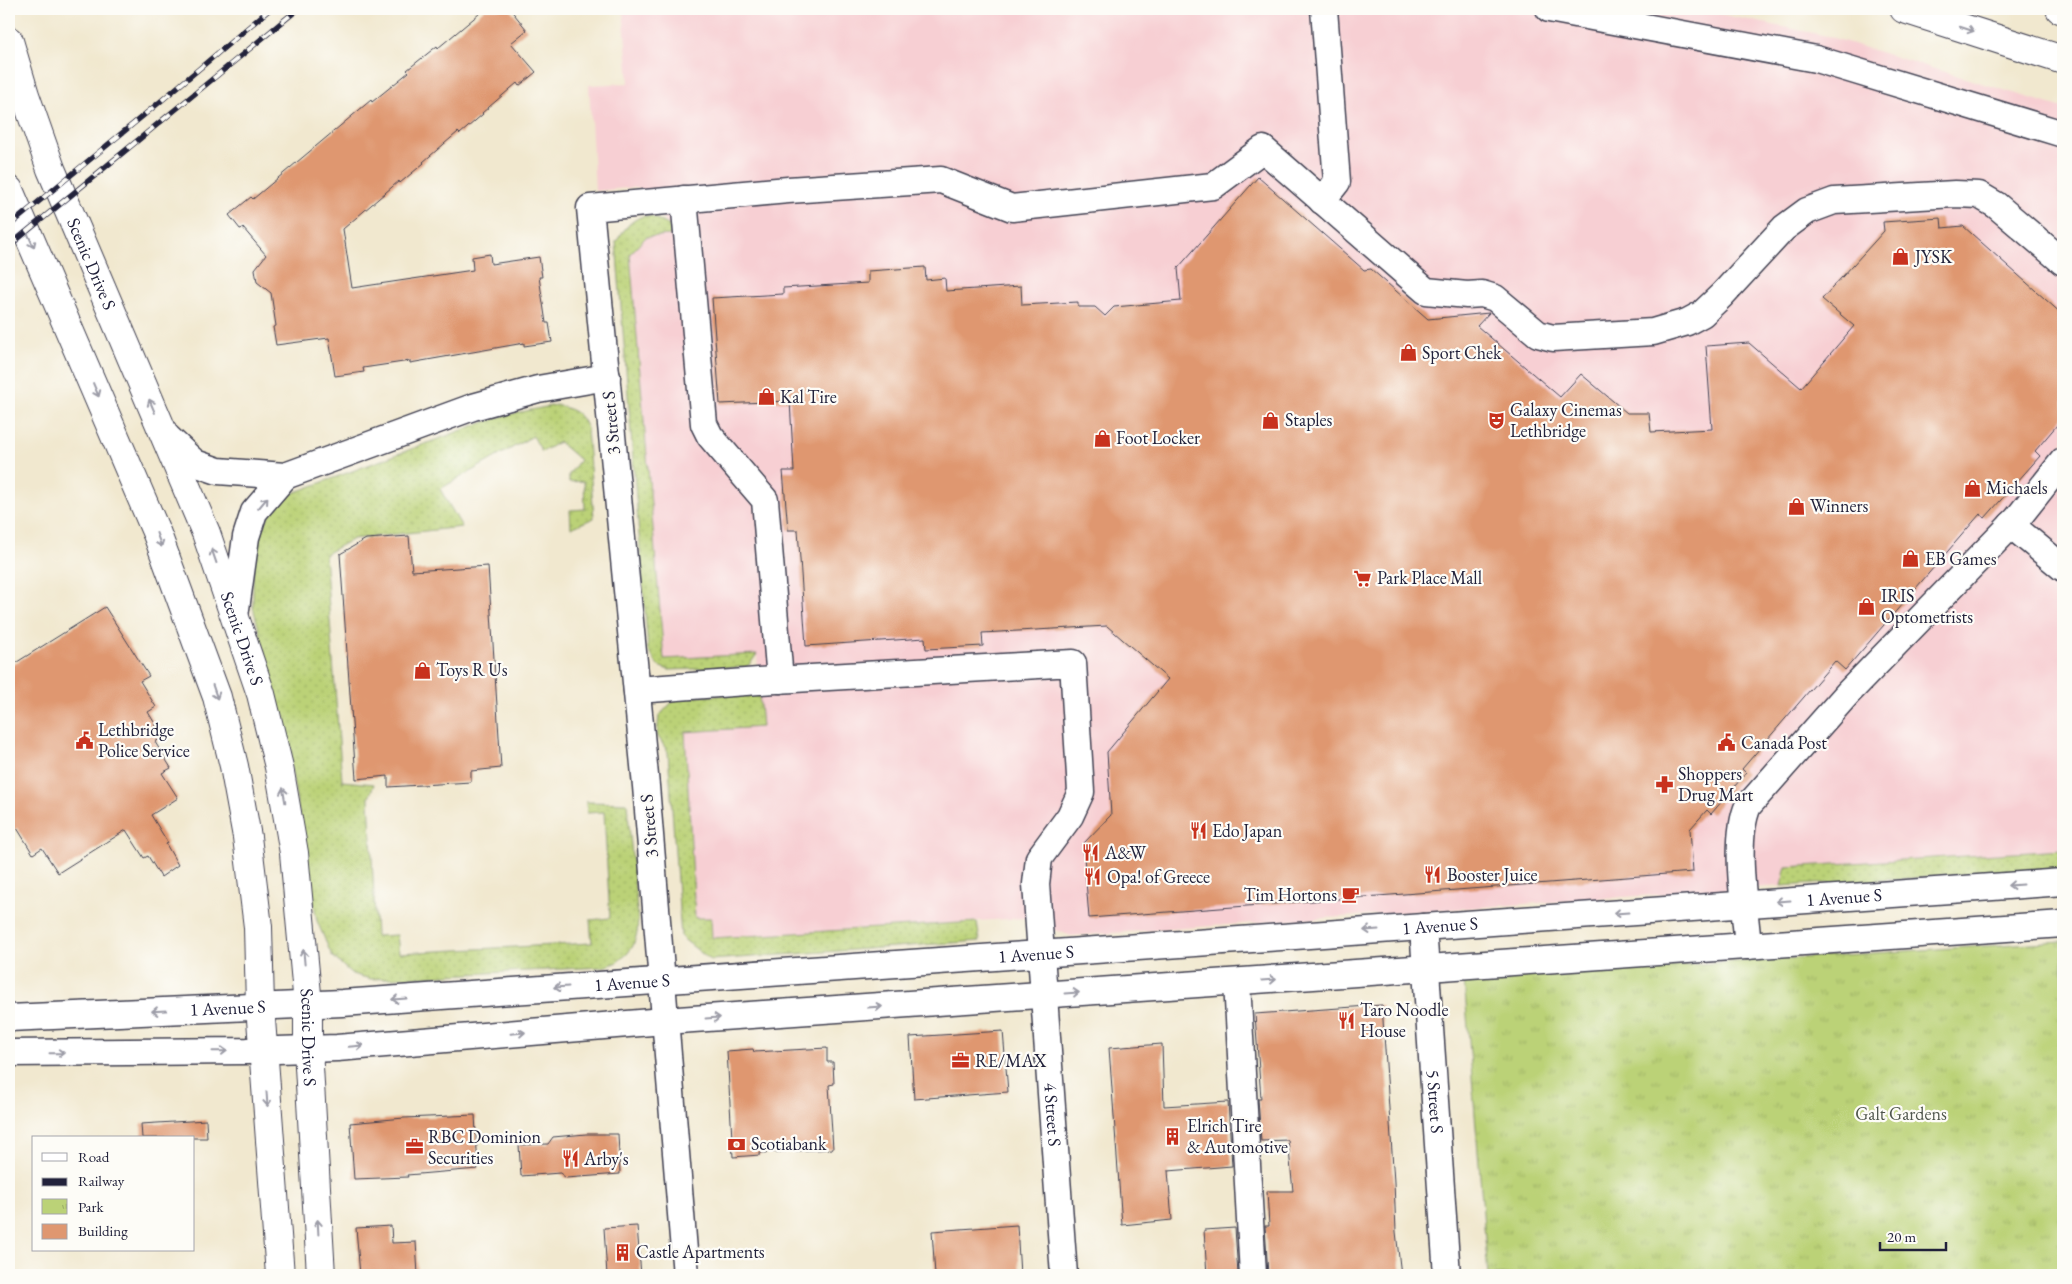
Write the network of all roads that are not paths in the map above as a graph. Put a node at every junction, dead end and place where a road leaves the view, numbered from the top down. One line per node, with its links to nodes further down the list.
1 (1324, 9): 10 (street)
2 (1549, 9): 7 (street)
3 (1904, 9): 5 (main road, one-way to 5)
4 (9, 41): 6 (main road, Scenic Drive S)
5 (2063, 60)
6 (17, 97): 13 (main road, Scenic Drive S, one-way to 6)
7 (2063, 134)
8 (10, 194): 32 (main road, one-way to 32)
9 (684, 199): 10 (street); 12 (street, 3 Street S); 19 (street)
10 (1322, 200): 11 (street)
11 (2063, 262)
12 (607, 378): 15 (street); 20 (street, 3 Street S)
13 (164, 434): 15 (street); 18 (main road, Scenic Drive S, one-way to 13)
14 (2063, 461): 16 (street)
15 (285, 476): 18 (street, one-way to 15)
16 (2011, 525): 17 (street); 22 (street)
17 (2063, 568)
18 (235, 616): 31 (main road, Scenic Drive S, one-way to 18)
19 (780, 680): 20 (street); 26 (street, 4 Street S)
20 (637, 690): 28 (street, 3 Street S)
21 (2063, 882): 22 (street, 1 Avenue S, one-way to 22)
22 (1744, 904): 24 (street, 1 Avenue S, one-way to 24); 25 (street)
23 (2063, 924): 25 (street)
24 (1423, 927): 26 (street, 1 Avenue S, one-way to 26); 27 (street, 5 Street S)
25 (1748, 946): 27 (street)
26 (1040, 955): 28 (street, 1 Avenue S); 30 (street, 4 Street S)
27 (1426, 968): 29 (street, one-way to 27); 43 (street, 5 Street S)
28 (662, 979): 31 (street, 1 Avenue S, one-way to 31); 34 (street, 3 Street S)
29 (1237, 982): 30 (street, one-way to 29); 42 (street)
30 (1043, 995): 34 (street, one-way to 30); 41 (street, 4 Street S)
31 (308, 1005): 32 (street, 1 Avenue S); 35 (main road, Scenic Drive S)
32 (260, 1006): 33 (street, 1 Avenue S, one-way to 33); 36 (main road)
33 (9, 1018)
34 (664, 1021): 35 (street, one-way to 34); 40 (street, 3 Street S)
35 (308, 1049): 36 (street); 39 (main road, Scenic Drive S, one-way to 35)
36 (264, 1051): 37 (street, one-way to 36); 38 (main road, one-way to 38)
37 (9, 1053)
38 (280, 1275)
39 (321, 1275)
40 (686, 1275)
41 (1064, 1275)
42 (1253, 1275)
43 (1447, 1275)

